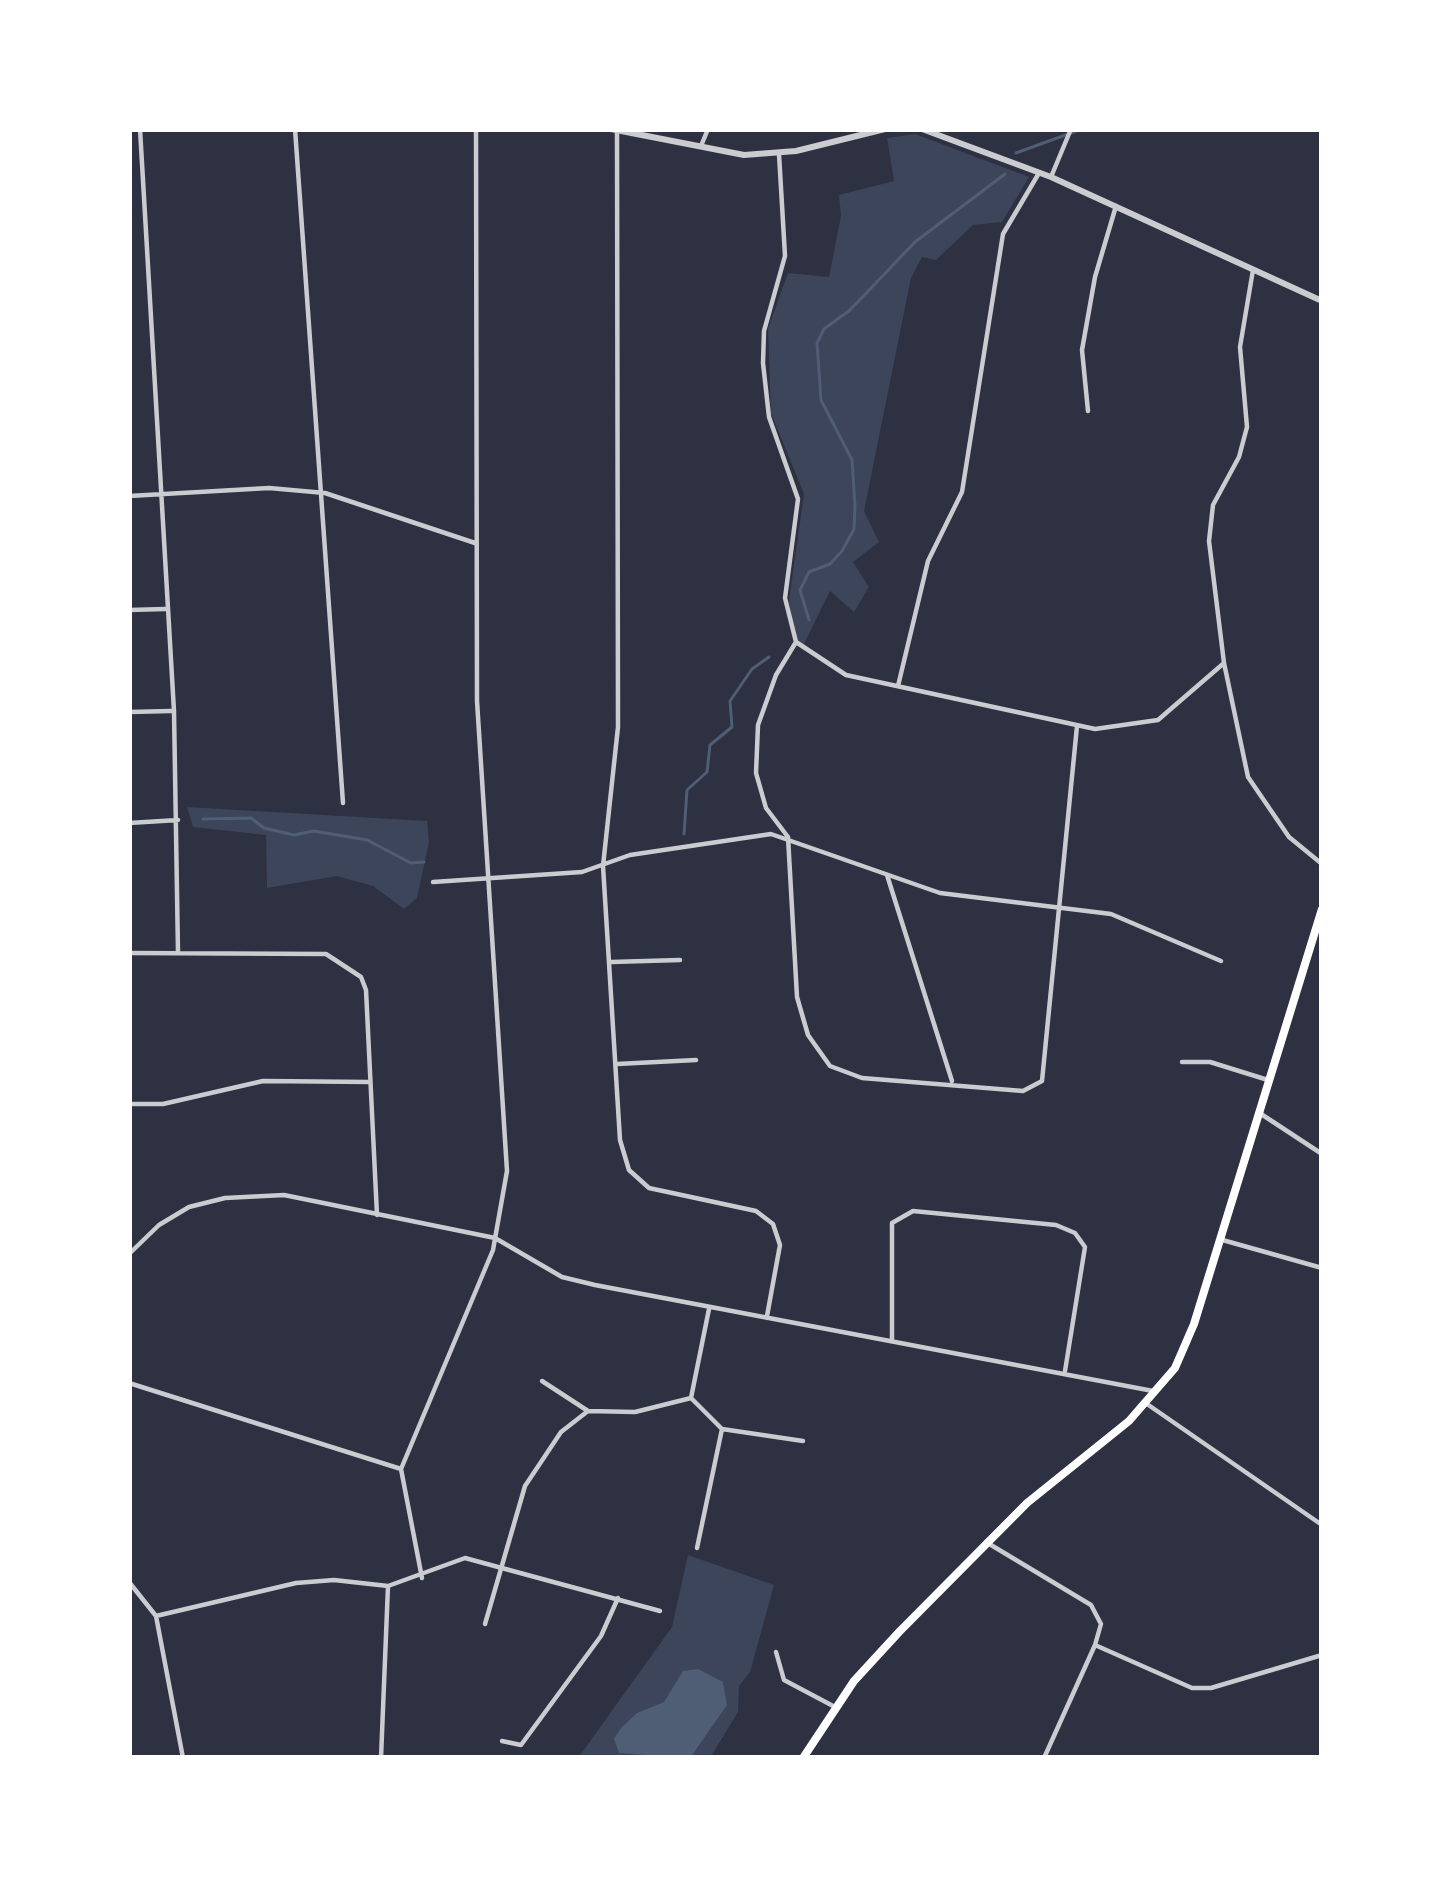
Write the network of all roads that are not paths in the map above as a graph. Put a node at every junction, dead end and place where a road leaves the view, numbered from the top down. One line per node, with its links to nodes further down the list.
1 (140, 129): 18 (street)
2 (296, 129): 17 (street)
3 (476, 129): 20 (street)
4 (708, 129): 9 (street)
5 (885, 129): 10 (street)
6 (922, 129): 11 (street)
7 (614, 130): 9 (street); 34 (street)
8 (1070, 132): 12 (street)
9 (700, 149): 10 (street)
10 (779, 154): 23 (street)
11 (1039, 173): 12 (street); 25 (street)
12 (1051, 177): 13 (street)
13 (1116, 206): 14 (street); 16 (street)
14 (1253, 270): 15 (street); 24 (street)
15 (1322, 301)
16 (1088, 411)
17 (325, 493): 18 (street); 20 (street); 29 (street)
18 (161, 495): 19 (street); 21 (street)
19 (129, 496)
20 (475, 543): 36 (street)
21 (168, 609): 22 (street); 26 (street)
22 (129, 610)
23 (796, 642): 25 (street); 32 (street)
24 (1223, 663): 28 (street); 33 (street)
25 (898, 686): 28 (street)
26 (174, 711): 27 (street); 30 (street)
27 (129, 712)
28 (1078, 726): 38 (street)
29 (344, 803)
30 (178, 820): 31 (street); 41 (street)
31 (129, 823)
32 (788, 837): 34 (street); 35 (street); 50 (street)
33 (1322, 864)
34 (603, 866): 36 (street); 44 (street)
35 (887, 875): 38 (street); 50 (street)
36 (488, 881): 37 (street); 55 (street)
37 (433, 882)
38 (1059, 908): 43 (street); 50 (street)
39 (1322, 909): 48 (main road)
40 (129, 952): 41 (street)
41 (178, 953): 49 (street)
42 (680, 959): 44 (street)
43 (1221, 961)
44 (611, 962): 47 (street)
45 (696, 1060): 47 (street)
46 (1182, 1062): 48 (street)
47 (617, 1064): 60 (street)
48 (1268, 1080): 52 (main road)
49 (370, 1082): 51 (street); 54 (street)
50 (952, 1083)
51 (129, 1104)
52 (1258, 1112): 53 (street); 56 (main road)
53 (1322, 1154)
54 (376, 1215): 55 (street); 57 (street)
55 (495, 1238): 59 (street); 71 (street)
56 (1219, 1239): 58 (street); 65 (main road)
57 (129, 1253)
58 (1322, 1268)
59 (709, 1307): 60 (street); 66 (street)
60 (766, 1316): 61 (street)
61 (892, 1339): 62 (street); 62 (street)
62 (1065, 1371): 65 (street)
63 (542, 1382): 68 (street)
64 (129, 1383): 71 (street)
65 (1158, 1392): 67 (main road)
66 (691, 1398): 68 (street); 69 (street)
67 (1147, 1404): 72 (street); 73 (main road)
68 (588, 1411): 75 (street)
69 (722, 1429): 70 (street); 74 (street)
70 (802, 1441)
71 (401, 1469): 76 (street)
72 (1322, 1525)
73 (986, 1542): 83 (street); 86 (main road)
74 (697, 1548)
75 (502, 1564): 76 (street); 79 (street); 82 (street)
76 (422, 1578): 78 (street)
77 (129, 1582): 81 (street)
78 (388, 1586): 81 (street); 89 (street)
79 (618, 1598): 80 (street); 87 (street)
80 (660, 1611)
81 (156, 1616): 88 (street)
82 (485, 1624)
83 (1095, 1645): 85 (street); 91 (street)
84 (776, 1652): 86 (street)
85 (1322, 1655)
86 (835, 1707): 90 (main road)
87 (502, 1741)
88 (184, 1758)
89 (381, 1758)
90 (803, 1758)
91 (1044, 1758)

